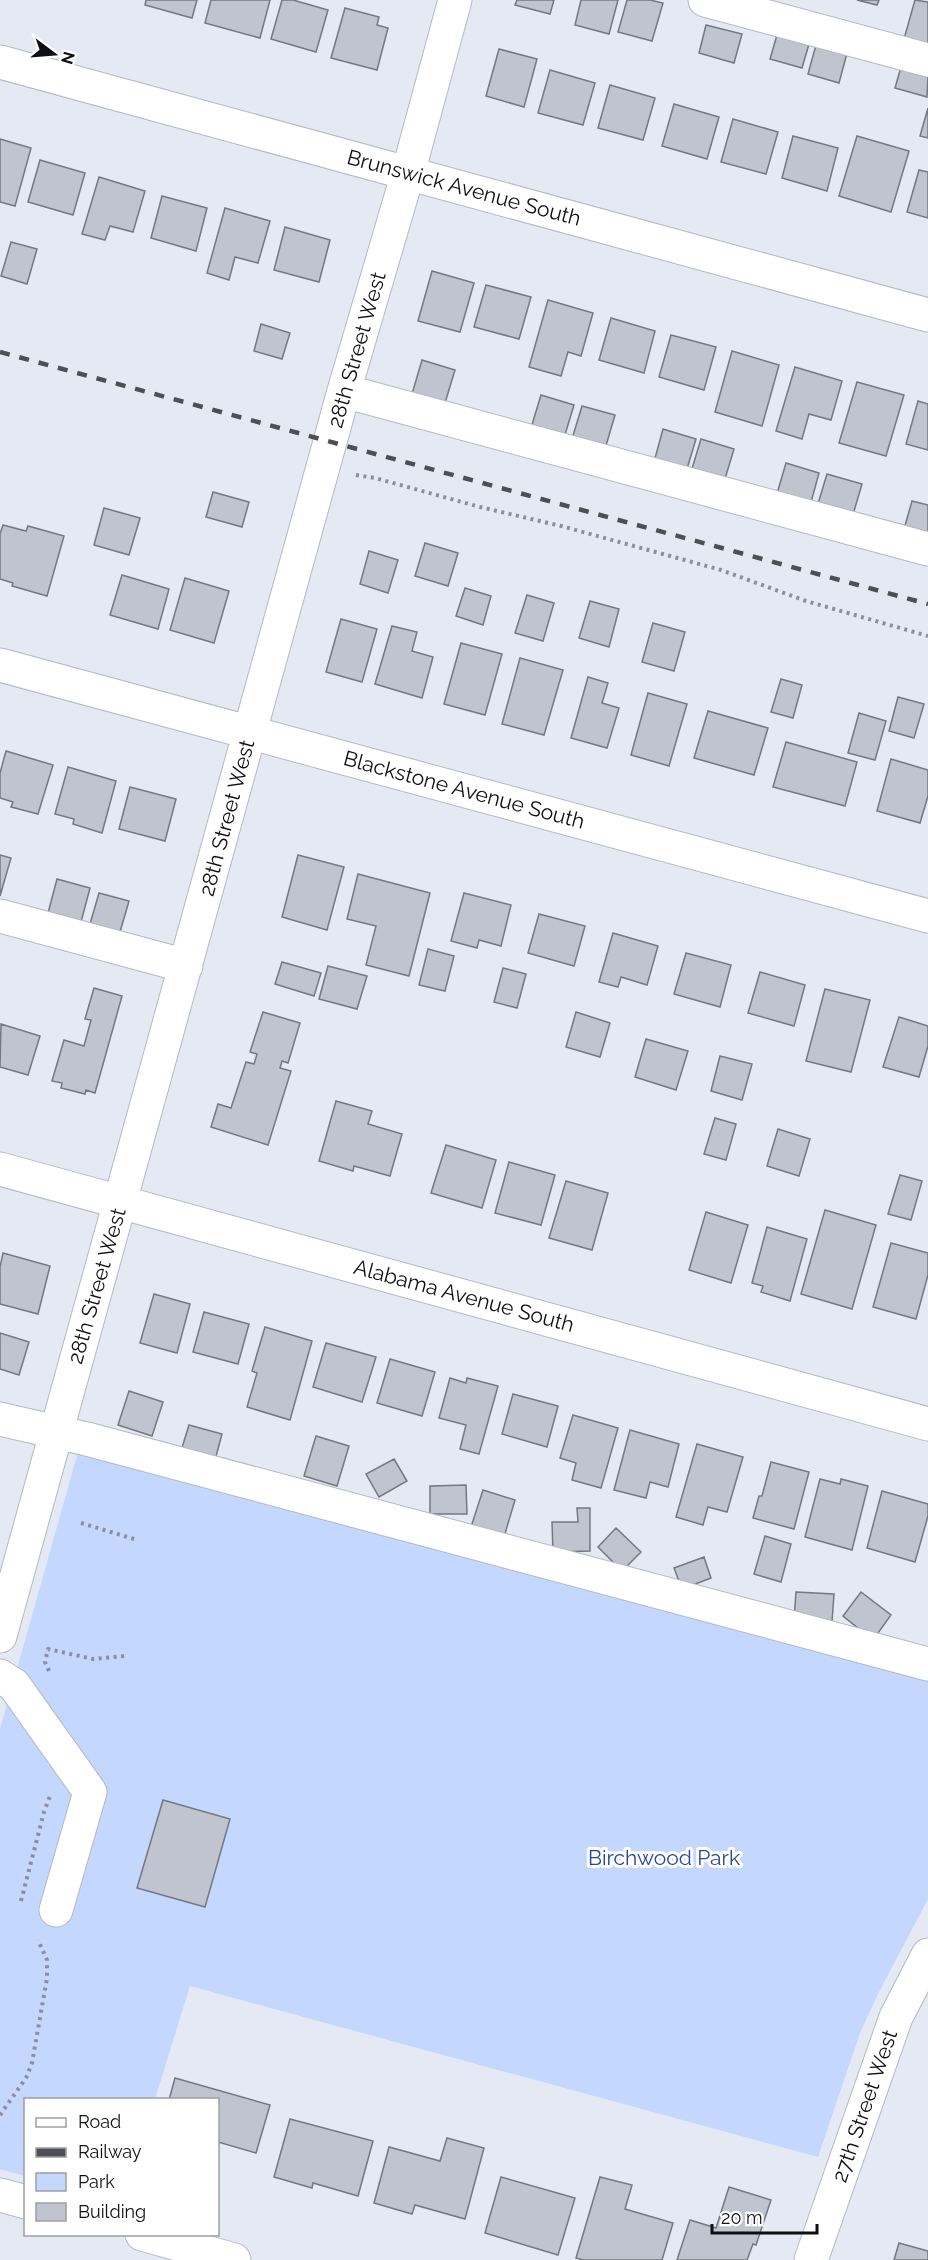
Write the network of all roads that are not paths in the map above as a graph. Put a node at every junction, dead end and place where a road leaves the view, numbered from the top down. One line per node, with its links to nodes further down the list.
1 (455, 0): 5 (street, 28th Street West)
2 (705, 0): 3 (street)
3 (928, 60)
4 (0, 62): 5 (street, Brunswick Avenue South)
5 (408, 173): 6 (street, Brunswick Avenue South); 7 (street, 28th Street West)
6 (928, 315)
7 (344, 391): 8 (street); 10 (street, 28th Street West)
8 (928, 549)
9 (0, 665): 10 (street, Blackstone Avenue South)
10 (251, 732): 12 (street, Blackstone Avenue South); 13 (street, 28th Street West)
11 (0, 916): 13 (street)
12 (928, 916)
13 (186, 966): 15 (street, 28th Street West)
14 (0, 1169): 15 (street, Alabama Avenue South)
15 (121, 1202): 17 (street, Alabama Avenue South); 18 (street, 28th Street West)
16 (0, 1419): 18 (street)
17 (928, 1424)
18 (56, 1433): 19 (street, 28th Street West); 20 (street)
19 (0, 1636)
20 (928, 1665)
21 (0, 1677): 22 (street)
22 (56, 1910)
23 (928, 1955): 28 (street, 27th Street West)
24 (0, 2195): 25 (street)
25 (24, 2201)
26 (146, 2236): 27 (street)
27 (234, 2260)
28 (811, 2260)

